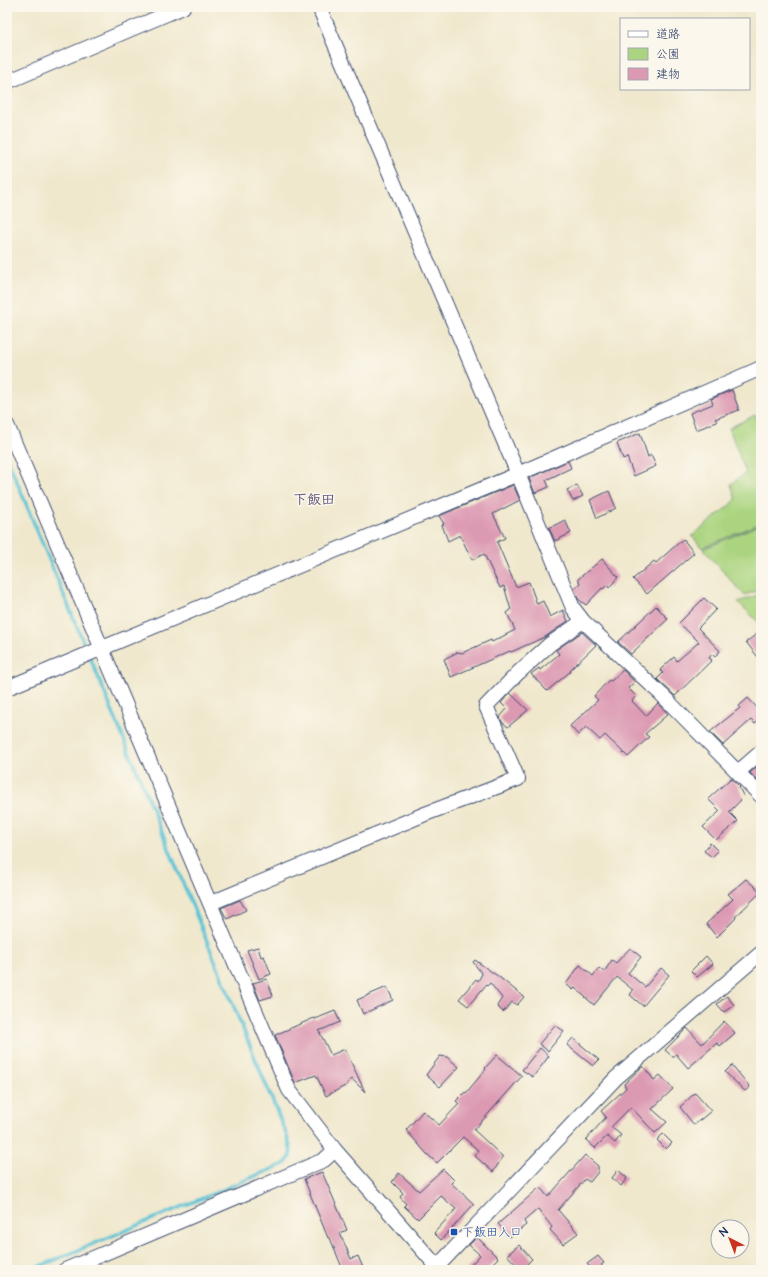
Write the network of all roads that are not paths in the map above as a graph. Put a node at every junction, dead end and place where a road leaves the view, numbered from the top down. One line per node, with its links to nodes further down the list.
1 (183, 7): 3 (street)
2 (319, 7): 6 (street)
3 (7, 82)
4 (761, 368): 6 (street)
5 (7, 425): 8 (street)
6 (518, 474): 7 (street); 8 (street)
7 (583, 621): 11 (street); 13 (street)
8 (99, 649): 9 (street); 13 (street)
9 (7, 688)
10 (761, 752): 11 (street)
11 (738, 772): 12 (street)
12 (761, 796)
13 (211, 903): 15 (street)
14 (761, 952): 16 (street)
15 (335, 1150): 16 (street); 17 (street)
16 (437, 1269)
17 (65, 1270)

